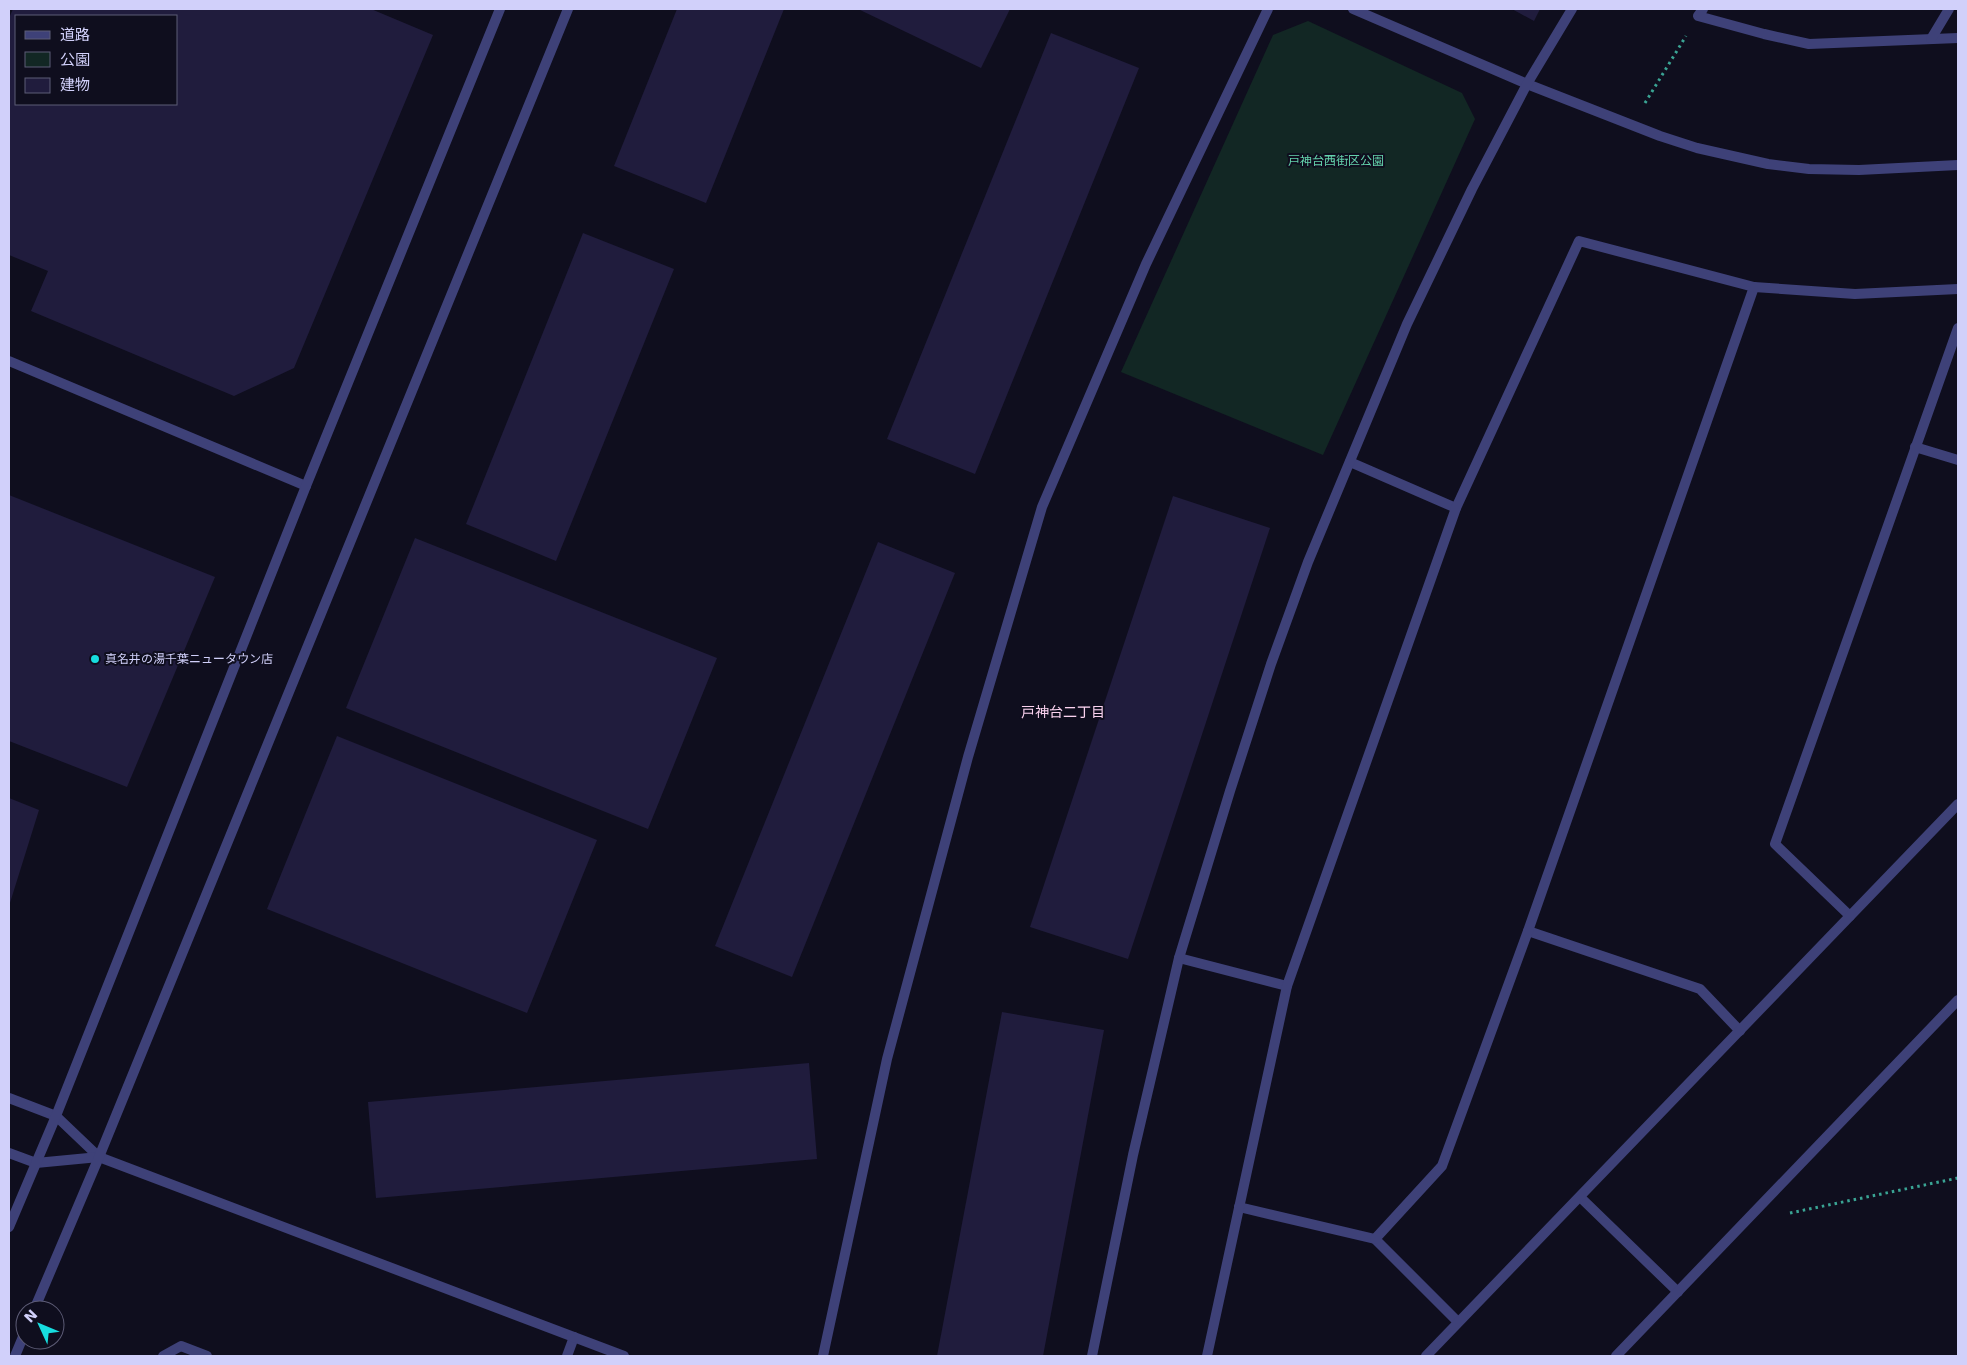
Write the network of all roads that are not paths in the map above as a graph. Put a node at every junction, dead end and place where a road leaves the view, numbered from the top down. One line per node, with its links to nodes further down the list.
1 (500, 9): 19 (street)
2 (568, 9): 31 (street)
3 (1268, 9): 45 (street)
4 (1353, 9): 10 (street)
5 (1572, 9): 10 (street)
6 (1949, 9): 9 (street)
7 (1700, 12): 9 (street)
8 (1958, 38): 9 (street)
9 (1931, 39)
10 (1527, 84): 11 (street); 18 (street)
11 (1958, 165)
12 (1754, 287): 13 (street); 20 (street); 23 (street)
13 (1958, 289)
14 (1958, 328): 16 (street)
15 (9, 361): 19 (street)
16 (1915, 447): 17 (street); 22 (street)
17 (1958, 460)
18 (1350, 462): 20 (street); 24 (street)
19 (306, 486): 29 (street)
20 (1456, 508): 25 (street)
21 (1958, 804): 22 (street)
22 (1850, 916): 27 (street)
23 (1528, 931): 27 (street); 36 (street)
24 (1179, 958): 25 (street); 46 (street)
25 (1287, 986): 34 (street)
26 (1958, 1000): 37 (street)
27 (1740, 1031): 33 (street)
28 (9, 1098): 29 (street)
29 (56, 1116): 31 (street); 32 (street)
30 (9, 1153): 32 (street)
31 (99, 1157): 32 (street); 38 (street); 40 (street)
32 (36, 1163): 35 (street)
33 (1580, 1197): 37 (street); 39 (street)
34 (1239, 1207): 36 (street); 47 (street)
35 (9, 1228)
36 (1375, 1239): 39 (street)
37 (1678, 1292): 49 (street)
38 (38, 1300)
39 (1458, 1322): 48 (street)
40 (574, 1337): 43 (street); 44 (street)
41 (163, 1356): 42 (street)
42 (207, 1356)
43 (567, 1356)
44 (624, 1356)
45 (823, 1356)
46 (1092, 1356)
47 (1207, 1356)
48 (1426, 1356)
49 (1616, 1356)

